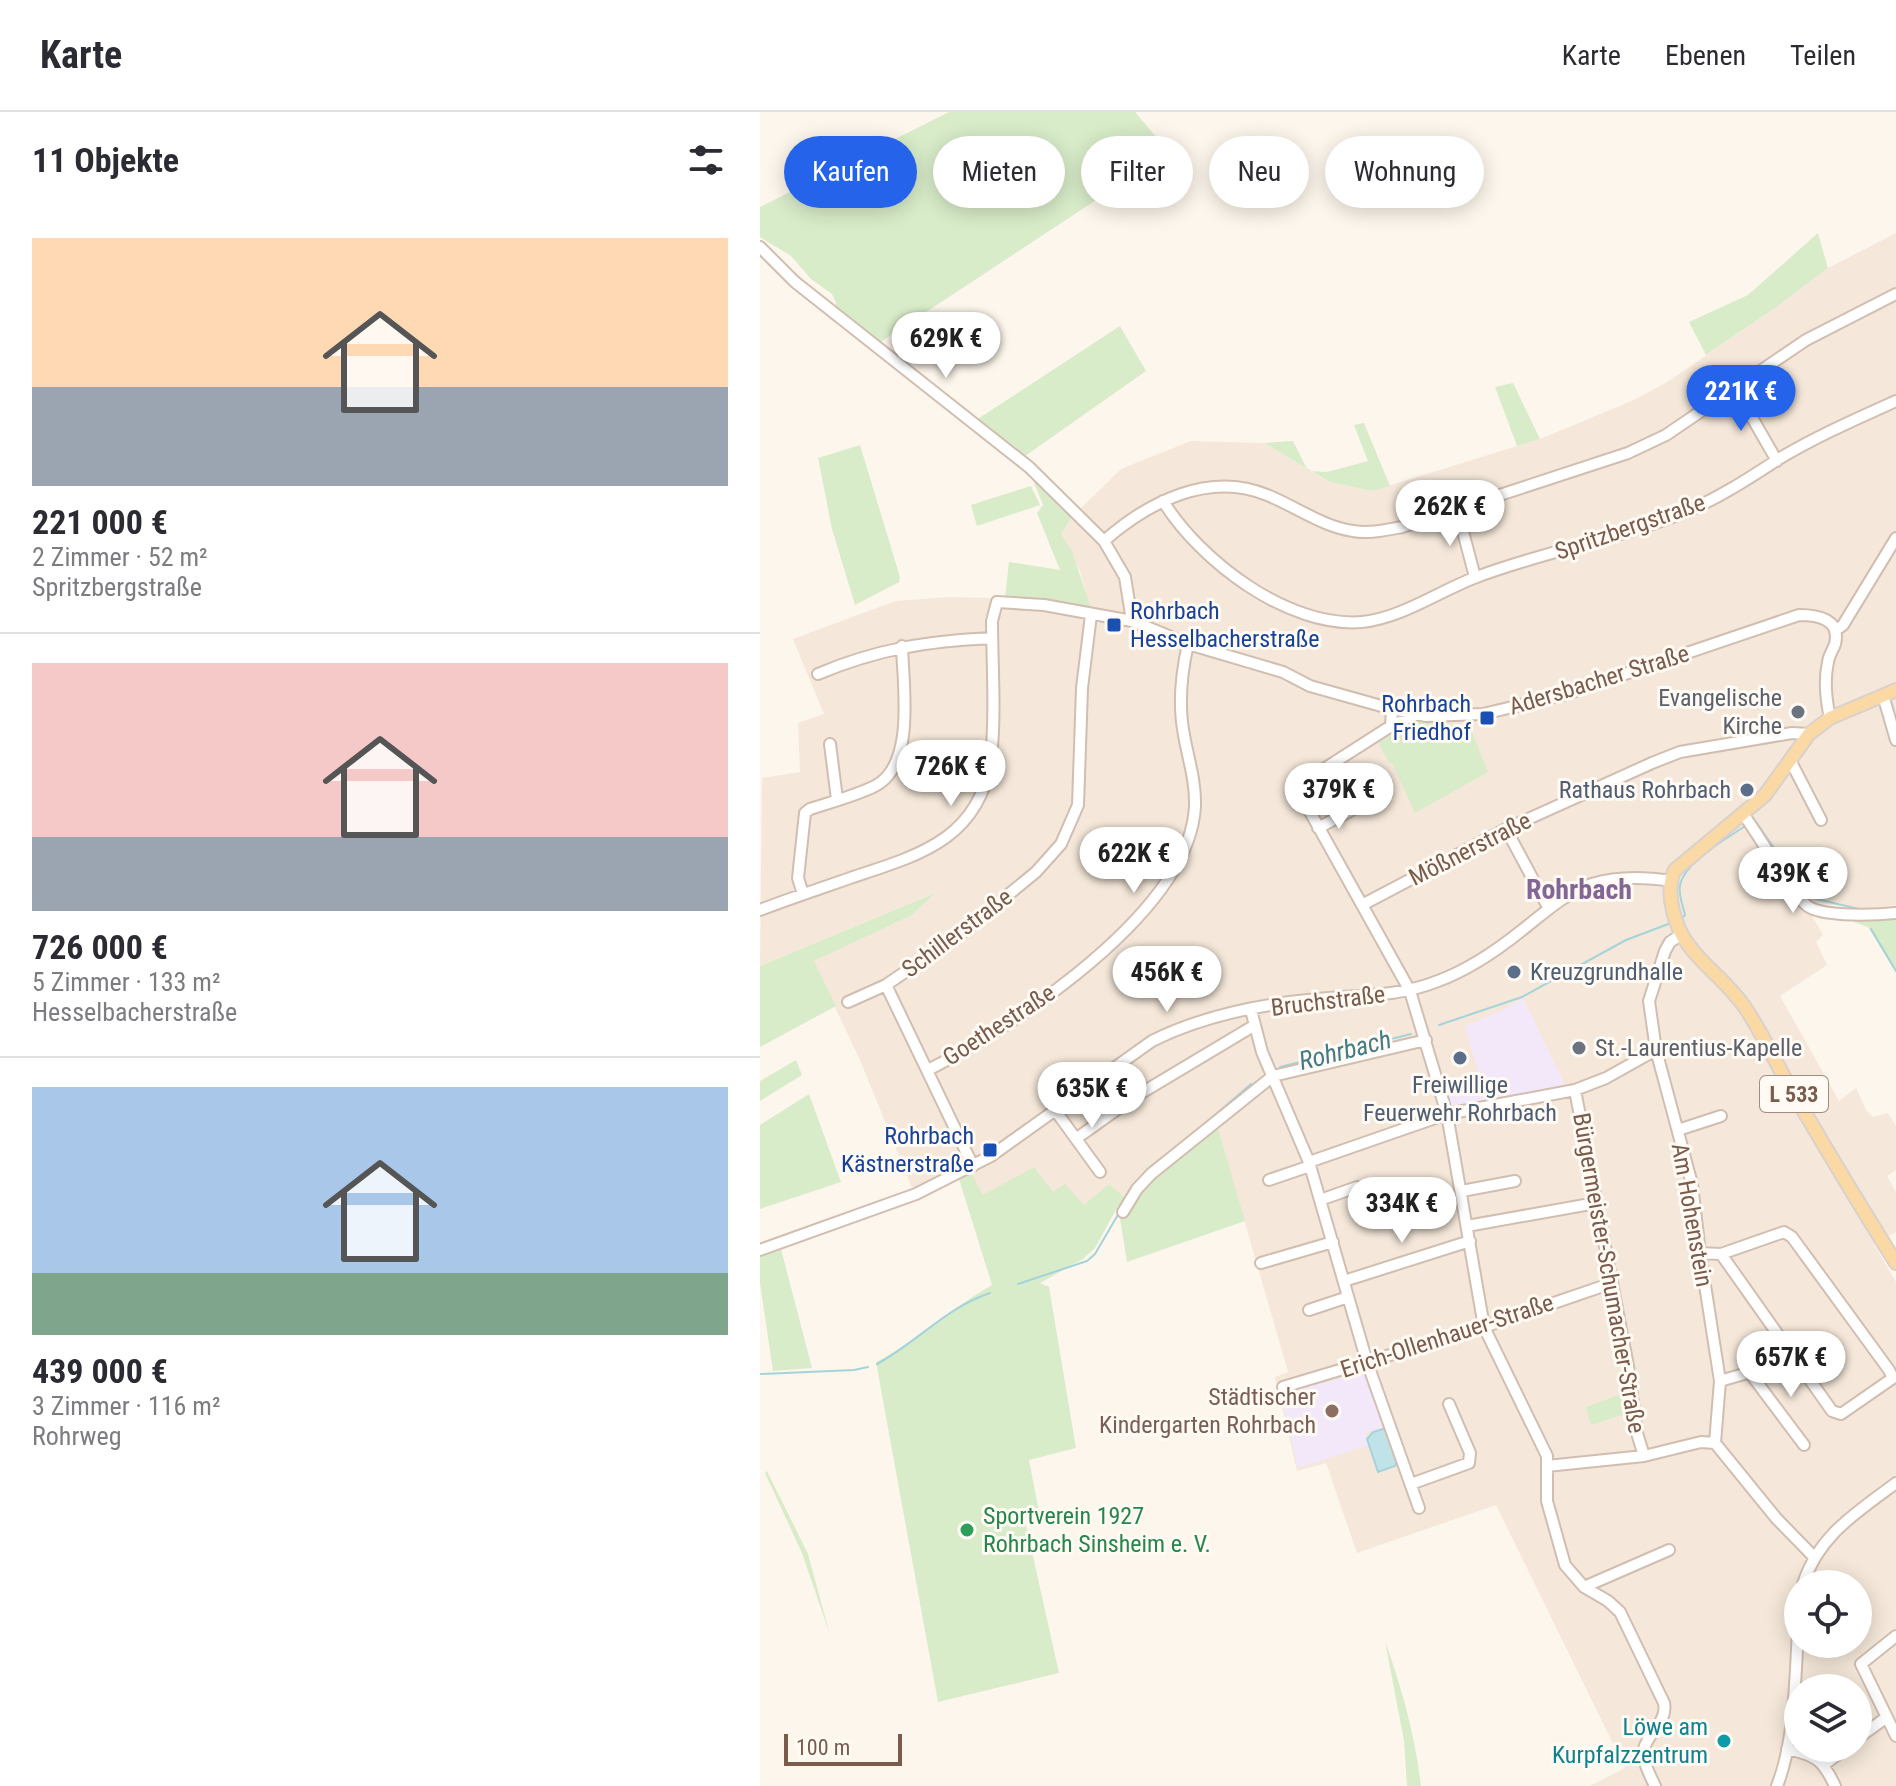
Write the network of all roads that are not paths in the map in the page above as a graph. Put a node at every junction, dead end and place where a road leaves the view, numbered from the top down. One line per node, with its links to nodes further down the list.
1 (760, 247): 9 (street)
2 (1896, 294): 3 (street)
3 (1735, 388): 5 (street); 7 (street)
4 (1896, 401): 5 (street, Spritzbergstraße)
5 (1777, 461): 10 (street, Spritzbergstraße)
6 (1163, 501): 7 (street); 9 (street); 10 (street, Spritzbergstraße)
7 (1457, 509): 10 (street)
8 (1896, 538): 13 (street)
9 (1104, 541): 12 (street)
10 (1475, 577)
11 (1091, 615): 12 (street, Adersbacher Straße); 14 (street, Adersbacher Straße); 40 (street, Schillerstraße)
12 (1132, 621): 15 (street, Adersbacher Straße)
13 (1836, 630): 20 (street, Adersbacher Straße); 21 (street)
14 (992, 638): 16 (street); 34 (street)
15 (1188, 644): 19 (street, Adersbacher Straße); 47 (street, Goethestraße)
16 (902, 646): 17 (street); 28 (street)
17 (818, 674)
18 (1890, 693): 21 (main road); 24 (street)
19 (1392, 709): 20 (street, Adersbacher Straße); 22 (street)
20 (1417, 714): 22 (street)
21 (1830, 718): 23 (main road)
22 (1391, 726): 31 (street)
23 (1809, 734): 26 (main road); 32 (street, Mößnerstraße)
24 (1896, 740)
25 (830, 744): 28 (street)
26 (1790, 760): 29 (main road); 30 (street)
27 (1378, 796): 31 (street)
28 (837, 799): 34 (street)
29 (1743, 814): 33 (main road); 38 (street)
30 (1821, 820)
31 (1318, 828): 35 (street)
32 (1506, 829): 35 (street, Mößnerstraße); 36 (street)
33 (1671, 881): 36 (street, Bruchstraße); 39 (main road)
34 (803, 894): 37 (street)
35 (1362, 905): 41 (street)
36 (1549, 909): 41 (street, Bruchstraße)
37 (760, 910)
38 (1896, 913)
39 (1678, 924): 46 (street, Am Hohenstein); 71 (main road, L 533)
40 (886, 985): 42 (street, Schillerstraße); 47 (street)
41 (1410, 991): 43 (street, Bruchstraße); 45 (street)
42 (848, 1002)
43 (1251, 1010): 44 (street); 50 (street, Bruchstraße)
44 (1255, 1025): 48 (street); 54 (street)
45 (1426, 1040): 48 (street); 51 (street)
46 (1656, 1050): 49 (street); 53 (street, Am Hohenstein)
47 (928, 1070): 56 (street)
48 (1273, 1076): 55 (street); 64 (street)
49 (1575, 1090): 51 (street); 63 (street, Bürgermeister-Schumacher-Straße)
50 (1055, 1110): 54 (street); 56 (street, Bruchstraße)
51 (1447, 1114): 55 (street); 61 (street)
52 (1721, 1116): 53 (street, Am Hohenstein)
53 (1678, 1130): 69 (street, Am Hohenstein)
54 (1077, 1138): 57 (street)
55 (1309, 1164): 58 (street); 62 (street)
56 (973, 1166): 68 (street, Bruchstraße)
57 (1100, 1172)
58 (1269, 1180)
59 (1515, 1181): 61 (street)
60 (1357, 1187): 62 (street)
61 (1462, 1191): 65 (street)
62 (1320, 1200): 67 (street)
63 (1596, 1203): 65 (street); 74 (street, Bürgermeister-Schumacher-Straße)
64 (1123, 1212)
65 (1467, 1226): 66 (street)
66 (1470, 1241): 73 (street); 77 (street)
67 (1333, 1242): 72 (street); 73 (street)
68 (760, 1250)
69 (1700, 1253): 70 (street); 81 (street, Am Hohenstein)
70 (1721, 1254): 78 (street); 78 (street)
71 (1893, 1259)
72 (1261, 1263)
73 (1344, 1281): 75 (street)
74 (1612, 1283): 77 (street, Erich-Ollenhauer-Straße); 86 (street, Bürgermeister-Schumacher-Straße)
75 (1348, 1297): 76 (street); 79 (street)
76 (1309, 1310)
77 (1484, 1327): 79 (street, Erich-Ollenhauer-Straße); 87 (street)
78 (1795, 1359): 80 (street)
79 (1367, 1362): 82 (street, Erich-Ollenhauer-Straße); 89 (street)
80 (1750, 1373): 81 (street); 85 (street)
81 (1720, 1381): 84 (street, Am Hohenstein)
82 (1283, 1387)
83 (1449, 1404): 89 (street)
84 (1715, 1443): 86 (street); 92 (street)
85 (1804, 1445)
86 (1644, 1456): 87 (street)
87 (1547, 1466): 94 (street)
88 (1896, 1483): 92 (street)
89 (1411, 1484): 90 (street)
90 (1419, 1508)
91 (1669, 1550): 94 (street)
92 (1813, 1556): 93 (street)
93 (1808, 1570)
94 (1584, 1587): 103 (street)
95 (1896, 1636): 96 (street)
96 (1887, 1717): 97 (street); 98 (street)
97 (1872, 1728)
98 (1896, 1736)
99 (1786, 1762): 104 (street)
100 (1822, 1762): 102 (street)
101 (1828, 1762): 102 (street)
102 (1825, 1764): 105 (street)
103 (1655, 1786)
104 (1777, 1786)
105 (1835, 1786)

